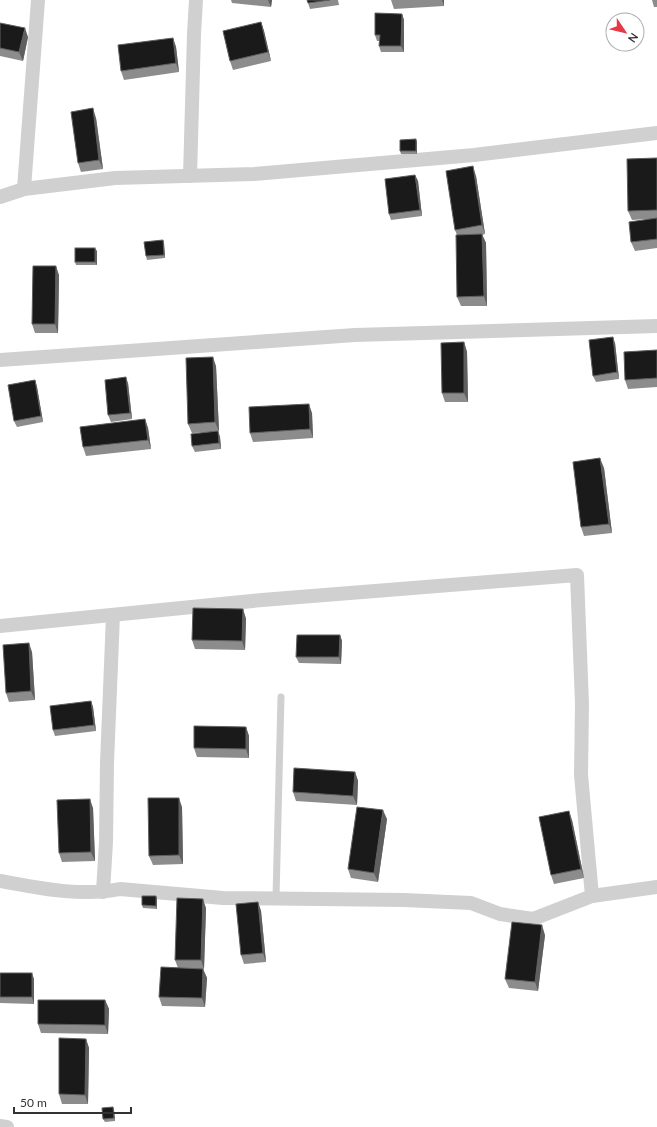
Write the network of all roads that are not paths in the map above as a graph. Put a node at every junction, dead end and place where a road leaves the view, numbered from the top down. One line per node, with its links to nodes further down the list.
1 (38, 0): 5 (street)
2 (196, 0): 4 (street)
3 (657, 133): 4 (street)
4 (190, 176): 5 (street)
5 (24, 189): 6 (street)
6 (0, 196)
7 (657, 326): 8 (street)
8 (0, 360)
9 (113, 615): 10 (street); 14 (street); 15 (street)
10 (0, 626)
11 (280, 697): 16 (lane)
12 (0, 881): 14 (street)
13 (657, 887): 15 (street)
14 (103, 892): 16 (street)
15 (592, 896): 16 (street)
16 (276, 898)
17 (0, 1126): 18 (street)
18 (7, 1127)

